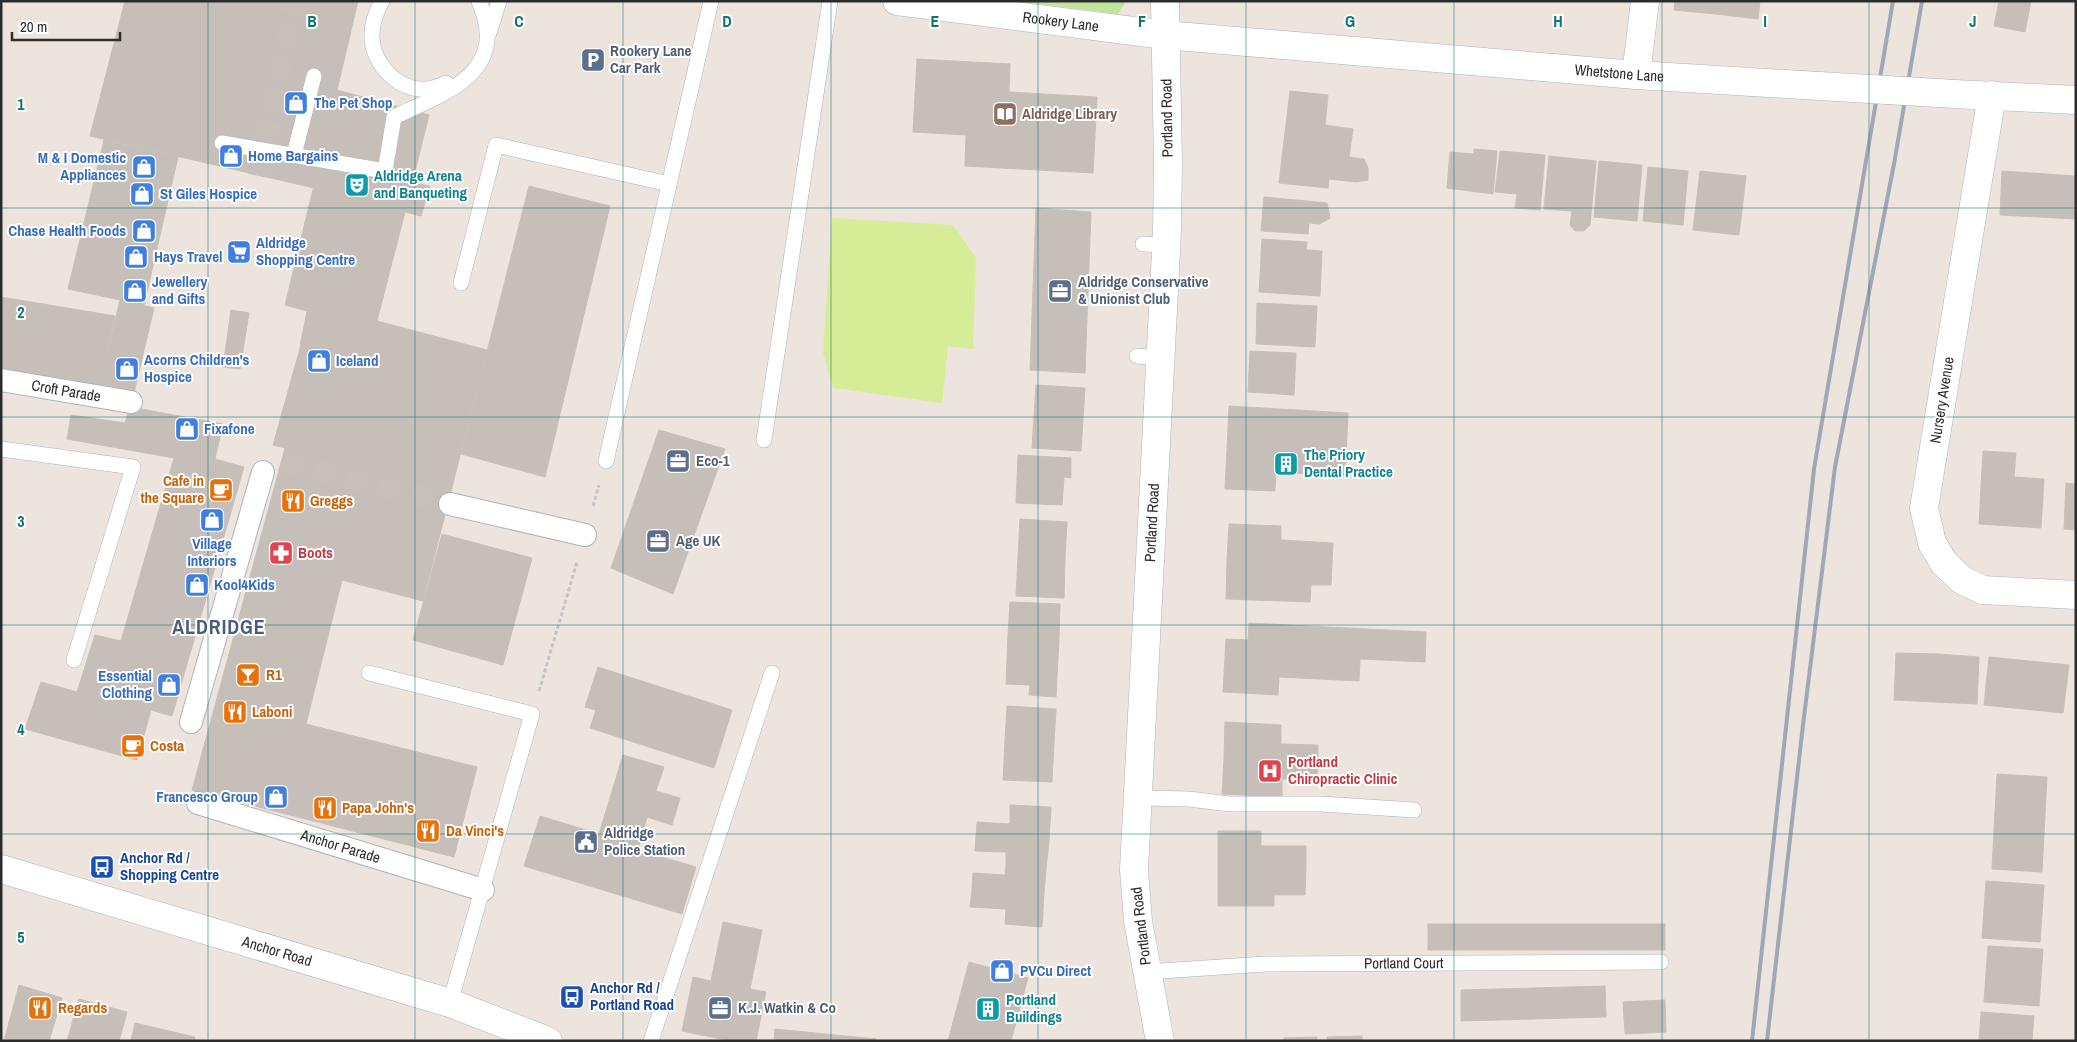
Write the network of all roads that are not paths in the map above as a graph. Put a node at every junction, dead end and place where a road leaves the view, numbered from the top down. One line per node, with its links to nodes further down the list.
1 (382, 1): 3 (lane)
2 (479, 1): 15 (lane)
3 (499, 1)
4 (711, 1): 16 (lane)
5 (830, 1): 20 (lane)
6 (897, 1): 9 (street, Rookery Lane)
7 (1164, 1): 9 (street, Portland Road)
8 (1645, 1): 10 (street)
9 (1165, 35): 10 (street, Whetstone Lane); 31 (street, Portland Road)
10 (1636, 75): 12 (street, Whetstone Lane, bridge)
11 (314, 76): 15 (lane)
12 (1982, 95): 13 (street, Whetstone Lane); 26 (street, Nursery Avenue)
13 (2076, 100)
14 (222, 144): 15 (lane)
15 (294, 155)
16 (669, 184): 17 (lane); 22 (lane)
17 (461, 284)
18 (1, 380): 19 (street, Croft Parade)
19 (131, 402)
20 (764, 440)
21 (1, 450): 27 (lane)
22 (606, 461)
23 (263, 472): 30 (street)
24 (450, 504): 25 (street)
25 (585, 535)
26 (2076, 596)
27 (74, 660)
28 (369, 673): 35 (lane)
29 (772, 673): 41 (lane)
30 (191, 722)
31 (1138, 798): 33 (lane); 37 (street, Portland Road)
32 (198, 802): 35 (street, Anchor Parade)
33 (1414, 810)
34 (1, 869): 38 (street, Anchor Road)
35 (483, 890): 38 (lane)
36 (1661, 962): 37 (lane, Portland Court)
37 (1146, 972): 42 (street, Portland Road)
38 (450, 1002): 39 (street, Anchor Road)
39 (503, 1033): 40 (street, Anchor Road)
40 (548, 1041)
41 (651, 1041)
42 (1160, 1041)

